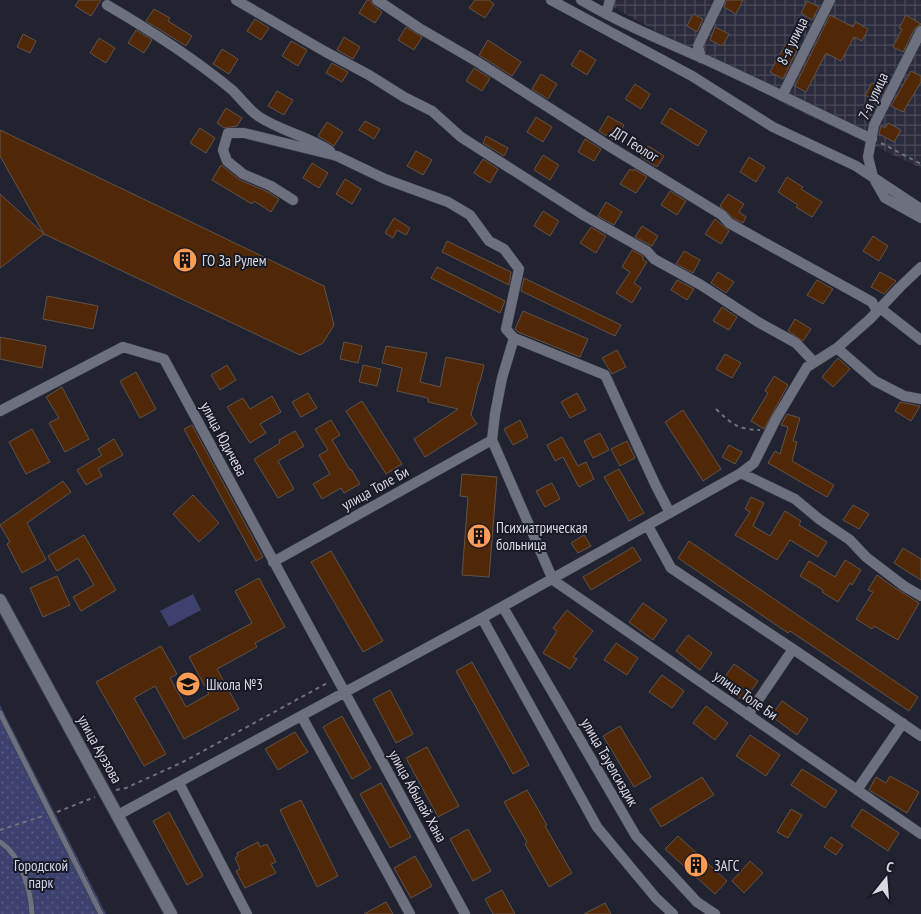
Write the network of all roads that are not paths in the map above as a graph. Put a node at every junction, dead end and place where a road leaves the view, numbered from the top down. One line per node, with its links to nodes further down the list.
1 (236, 0): 24 (street)
2 (377, 0): 20 (street, ДП Геолог)
3 (551, 0): 15 (street)
4 (581, 0): 9 (street)
5 (610, 0): 9 (street)
6 (720, 0): 11 (street)
7 (830, 0): 12 (street, 8-я улица)
8 (107, 5): 14 (street)
9 (606, 14): 11 (street)
10 (921, 31): 13 (street, 7-я улица)
11 (701, 58): 12 (street)
12 (782, 96): 13 (street)
13 (872, 139): 15 (street, 7-я улица)
14 (337, 156): 16 (street); 21 (street)
15 (873, 177): 17 (street); 18 (street)
16 (293, 200)
17 (921, 209)
18 (921, 218)
19 (921, 267): 20 (street)
20 (879, 309): 22 (street, ДП Геолог); 23 (street)
21 (514, 338): 27 (street); 29 (street)
22 (921, 340)
23 (837, 348): 24 (street); 25 (street)
24 (814, 362): 28 (street)
25 (921, 399)
26 (0, 411): 31 (street, улица Юдичева)
27 (492, 440): 31 (street, улица Толе Би); 32 (street)
28 (741, 473): 29 (street); 33 (street)
29 (670, 513): 30 (street)
30 (648, 526): 32 (street); 37 (street)
31 (273, 562): 38 (street, улица Юдичева)
32 (553, 580): 35 (street); 40 (street, улица Толе Би)
33 (921, 596)
34 (0, 600): 46 (street, улица Ауэзова)
35 (503, 607): 36 (street); 56 (street, улица Тауелсиздик)
36 (482, 618): 38 (street); 55 (street)
37 (793, 649): 40 (street); 42 (street)
38 (344, 693): 41 (street); 54 (street, улица Абылай Хана)
39 (0, 713): 50 (lane)
40 (748, 715): 45 (street, улица Толе Би)
41 (302, 717): 44 (street); 53 (street)
42 (903, 723): 43 (street); 45 (street)
43 (921, 736)
44 (179, 783): 46 (street); 52 (street)
45 (857, 790): 47 (street, улица Толе Би)
46 (118, 815): 51 (street, улица Ауэзова)
47 (921, 834)
48 (0, 842): 49 (lane)
49 (32, 914)
50 (101, 914)
51 (171, 914)
52 (247, 914)
53 (410, 914)
54 (465, 914)
55 (673, 914)
56 (715, 914)

